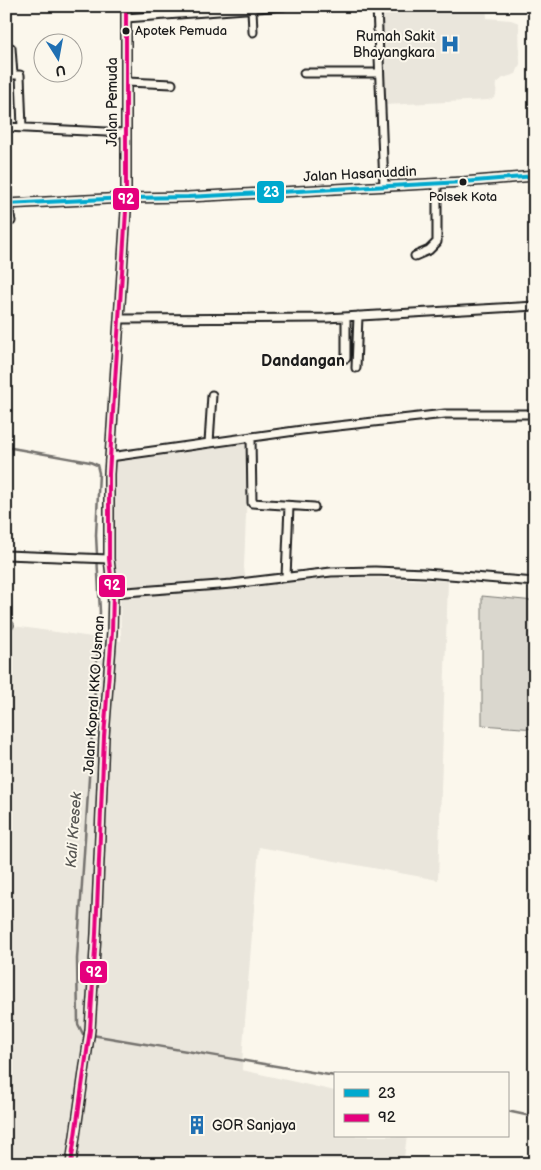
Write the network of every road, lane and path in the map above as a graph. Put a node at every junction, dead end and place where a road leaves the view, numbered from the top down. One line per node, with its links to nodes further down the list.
1 (126, 6): 5 (main road, Jalan Pemuda)
2 (284, 6): 4 (street)
3 (377, 6): 9 (street)
4 (252, 9): 5 (street); 6 (street)
5 (126, 18): 10 (main road, Jalan Pemuda)
6 (253, 32)
7 (11, 48): 13 (street)
8 (304, 73): 9 (street)
9 (380, 73): 17 (street)
10 (126, 82): 11 (street); 14 (main road, Jalan Pemuda)
11 (172, 84)
12 (6, 127): 13 (street)
13 (22, 128): 14 (street)
14 (126, 133): 18 (main road, Jalan Pemuda)
15 (535, 176): 16 (main road, Jalan Hasanuddin)
16 (437, 184): 17 (main road, Jalan Hasanuddin); 21 (street)
17 (384, 186): 18 (main road, Jalan Hasanuddin)
18 (126, 198): 19 (main road, Jalan Hasanuddin); 25 (main road, Jalan Kopral KKO Usman)
19 (7, 204): 20 (street)
20 (11, 221)
21 (415, 256)
22 (535, 306): 23 (street)
23 (358, 316): 24 (street); 27 (street)
24 (346, 317): 25 (street); 26 (street)
25 (120, 319): 32 (main road, Jalan Kopral KKO Usman)
26 (346, 358)
27 (356, 368)
28 (212, 395): 31 (street)
29 (535, 414): 30 (street)
30 (251, 437): 31 (street); 33 (street)
31 (209, 443): 32 (street)
32 (110, 457): 36 (main road, Jalan Kopral KKO Usman)
33 (289, 506): 34 (street); 37 (street)
34 (314, 507)
35 (6, 555): 36 (street)
36 (106, 559): 39 (main road, Jalan Kopral KKO Usman)
37 (286, 577): 38 (street); 39 (street)
38 (535, 582)
39 (113, 594): 40 (main road, Jalan Kopral KKO Usman)
40 (70, 1164)

